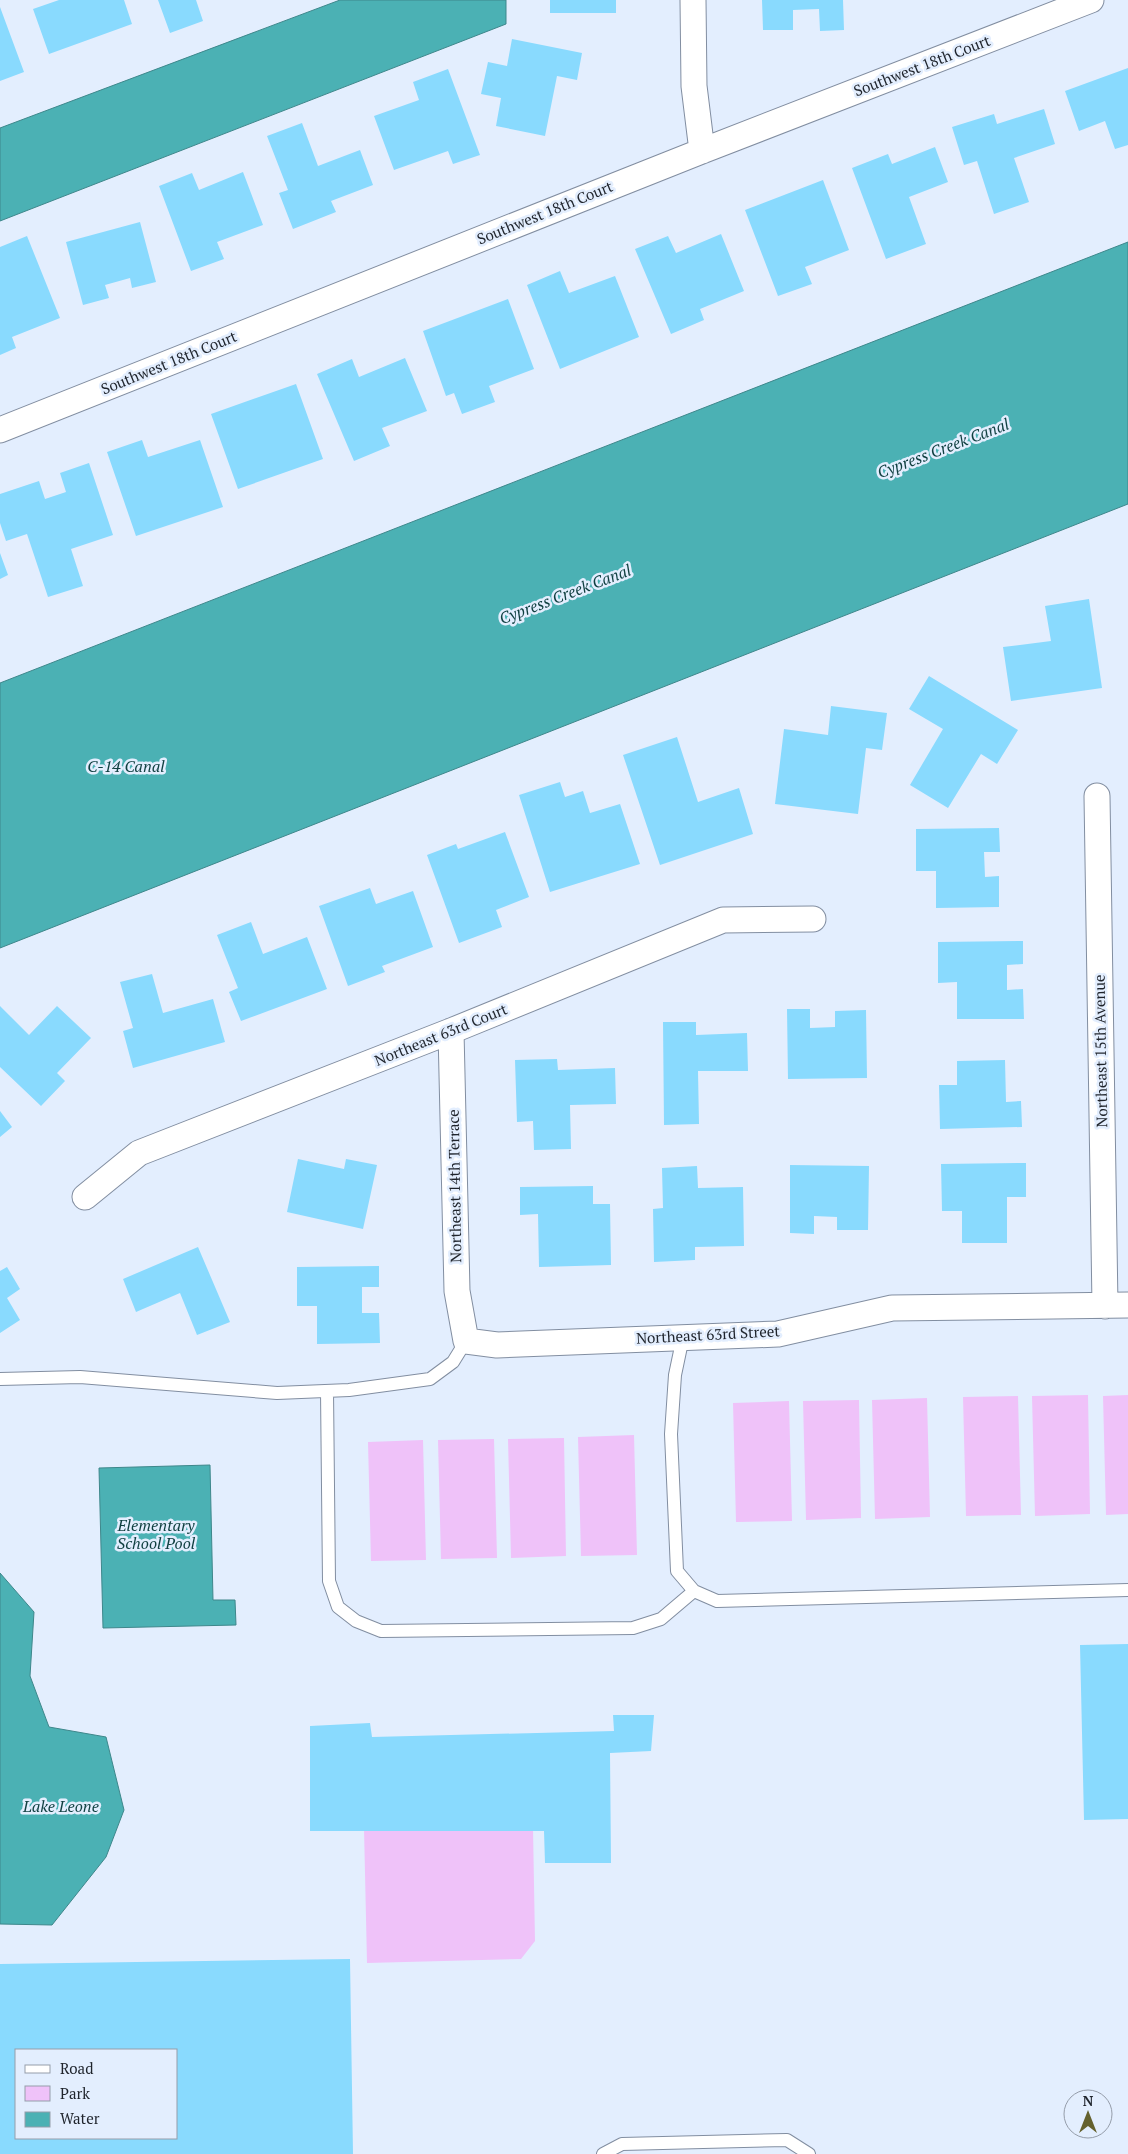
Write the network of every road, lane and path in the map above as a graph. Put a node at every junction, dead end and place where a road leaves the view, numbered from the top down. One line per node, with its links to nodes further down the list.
1 (693, 0): 3 (street)
2 (1091, 0): 3 (street, Southwest 18th Court)
3 (702, 151): 4 (street, Southwest 18th Court)
4 (0, 430)
5 (1097, 796): 9 (street, Northeast 15th Avenue)
6 (813, 918): 7 (street, Northeast 63rd Court)
7 (451, 1031): 8 (street, Northeast 63rd Court); 11 (street, Northeast 14th Terrace)
8 (85, 1197)
9 (1116, 1305): 10 (street, Northeast 63rd Street)
10 (684, 1337): 11 (street, Northeast 63rd Street); 15 (lane)
11 (466, 1341): 13 (lane)
12 (0, 1379): 13 (lane)
13 (327, 1391): 15 (lane)
14 (1128, 1590): 15 (lane)
15 (694, 1591)
16 (603, 2154): 17 (lane)
17 (809, 2154)

